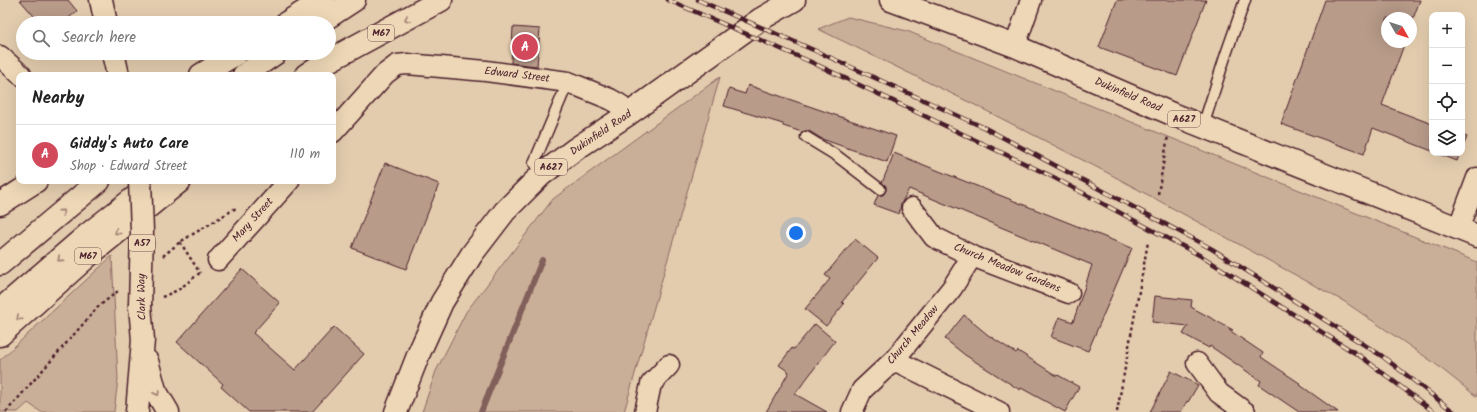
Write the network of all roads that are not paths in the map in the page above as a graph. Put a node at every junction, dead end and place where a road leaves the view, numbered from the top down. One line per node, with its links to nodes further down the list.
1 (101, 0): 9 (main road)
2 (323, 0): 10 (main road)
3 (354, 0): 11 (main road)
4 (441, 0): 14 (main road, M67, one-way to 14)
5 (794, 0): 25 (main road, Dukinfield Road / A627)
6 (891, 0): 12 (main road, Dukinfield Road / A627)
7 (1030, 0): 12 (street)
8 (1245, 0): 26 (lane)
9 (104, 16)
10 (297, 16)
11 (330, 16)
12 (1016, 46): 26 (main road, Dukinfield Road / A627)
13 (0, 56): 19 (street)
14 (336, 59)
15 (115, 60): 20 (main road)
16 (225, 60): 21 (main road)
17 (266, 60): 22 (main road)
18 (334, 60): 23 (main road, M67, one-way to 23)
19 (18, 72)
20 (117, 72)
21 (206, 72)
22 (248, 72)
23 (312, 72)
24 (568, 82): 25 (street, Edward Street); 27 (street, Edward Street); 29 (lane)
25 (627, 115): 29 (main road, Dukinfield Road / A627)
26 (1203, 126): 40 (main road, Dukinfield Road / A627)
27 (336, 129)
28 (806, 137): 37 (lane)
29 (541, 175): 53 (main road, Dukinfield Road / A627)
30 (1477, 178): 40 (street)
31 (31, 184): 39 (main road)
32 (95, 184): 43 (main road, one-way to 32)
33 (140, 184): 47 (main road, Clark Way / A57, bridge)
34 (152, 184): 45 (main road, M67, one-way to 45)
35 (176, 184): 46 (main road, M67, one-way to 46)
36 (286, 184): 42 (street, Mary Street)
37 (880, 189)
38 (909, 203): 41 (street, Church Meadow Gardens)
39 (0, 204)
40 (1467, 232)
41 (972, 256): 44 (street, Church Meadow Gardens); 48 (street, Church Meadow)
42 (218, 260)
43 (0, 264)
44 (1069, 293)
45 (0, 310)
46 (0, 335)
47 (143, 346): 51 (main road, Clark Way / A57); 52 (main road, A57, one-way to 52)
48 (894, 360): 55 (street, Church Meadow); 56 (street)
49 (1198, 364): 57 (street)
50 (670, 365): 54 (street)
51 (137, 412)
52 (168, 412)
53 (396, 412)
54 (645, 412)
55 (852, 412)
56 (999, 412)
57 (1245, 412)

